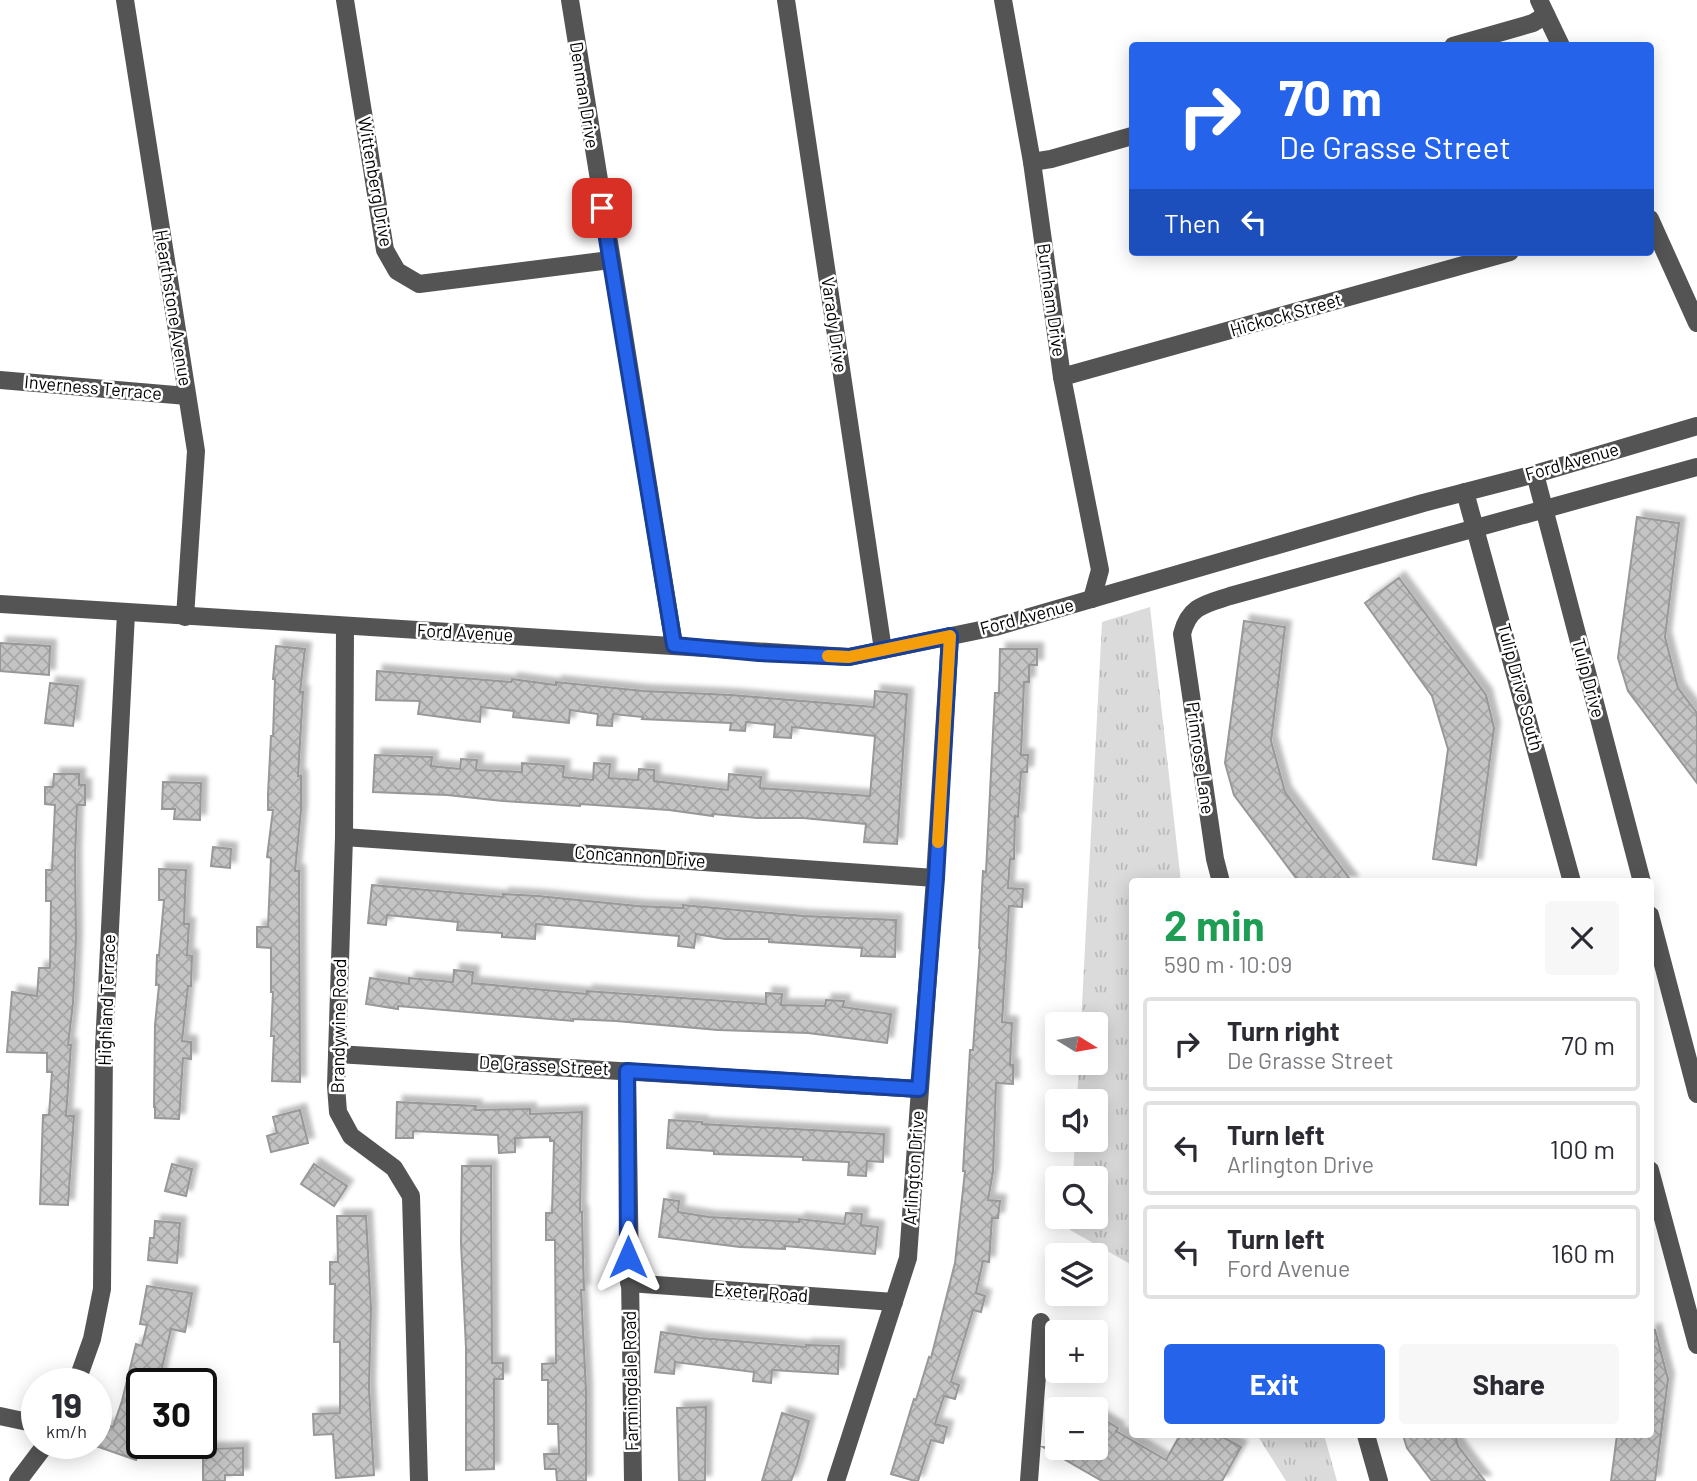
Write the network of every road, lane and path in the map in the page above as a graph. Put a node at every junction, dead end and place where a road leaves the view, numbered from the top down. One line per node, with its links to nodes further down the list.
1 (125, 0): 17 (street, Hearthstone Avenue)
2 (345, 0): 13 (street, Wittenberg Drive)
3 (569, 0): 13 (street, Denman Drive)
4 (786, 0): 31 (street, Varady Drive)
5 (1003, 0): 10 (street, Burnham Drive)
6 (1542, 8): 7 (street); 8 (street)
7 (1467, 42)
8 (1559, 42)
9 (1129, 137): 10 (street)
10 (1032, 163): 15 (street, Burnham Drive)
11 (1654, 228): 14 (street)
12 (1496, 256): 15 (street, Hickock Street)
13 (610, 260): 30 (street, Denman Drive)
14 (1697, 323)
15 (1062, 377): 24 (street, Burnham Drive)
16 (0, 380): 17 (street, Inverness Terrace)
17 (187, 396): 27 (street, Hearthstone Avenue)
18 (1697, 426): 20 (street, Ford Avenue)
19 (1697, 467): 22 (street)
20 (1535, 474): 21 (street, Ford Avenue); 22 (street, Tulip Drive)
21 (1465, 492): 23 (street, Tulip Drive South); 24 (street, Ford Avenue)
22 (1544, 509): 23 (street); 36 (street, Tulip Drive)
23 (1477, 529): 34 (street, Primrose Lane); 35 (street, Tulip Drive South)
24 (1092, 599): 29 (street, Ford Avenue)
25 (0, 604): 26 (street, Ford Avenue)
26 (126, 613): 27 (street, Ford Avenue); 47 (street, Highland Terrace)
27 (185, 617): 28 (street, Ford Avenue)
28 (345, 626): 30 (street, Ford Avenue); 32 (street, Brandywine Road)
29 (950, 636): 31 (street, Ford Avenue); 33 (street, Arlington Drive)
30 (674, 645): 31 (street, Ford Avenue)
31 (883, 650)
32 (344, 837): 33 (street, Concannon Drive); 38 (street, Brandywine Road)
33 (936, 878): 40 (street, Arlington Drive)
34 (1220, 878)
35 (1572, 878)
36 (1641, 878)
37 (1654, 930): 41 (street)
38 (337, 1054): 39 (street, De Grasse Street); 53 (street, Brandywine Road)
39 (627, 1071): 40 (street, De Grasse Street); 43 (street, Farmingdale Road)
40 (919, 1089): 44 (street, Arlington Drive)
41 (1697, 1094)
42 (1654, 1185): 46 (street)
43 (629, 1283): 44 (street, Exeter Road); 54 (street, Farmingdale Road)
44 (894, 1302): 55 (street, Arlington Drive)
45 (1041, 1322): 56 (street)
46 (1697, 1345)
47 (82, 1368)
48 (0, 1416): 49 (street)
49 (21, 1421)
50 (1367, 1438): 57 (street)
51 (35, 1459): 52 (street)
52 (18, 1481)
53 (419, 1481)
54 (633, 1481)
55 (836, 1481)
56 (1029, 1481)
57 (1378, 1481)

